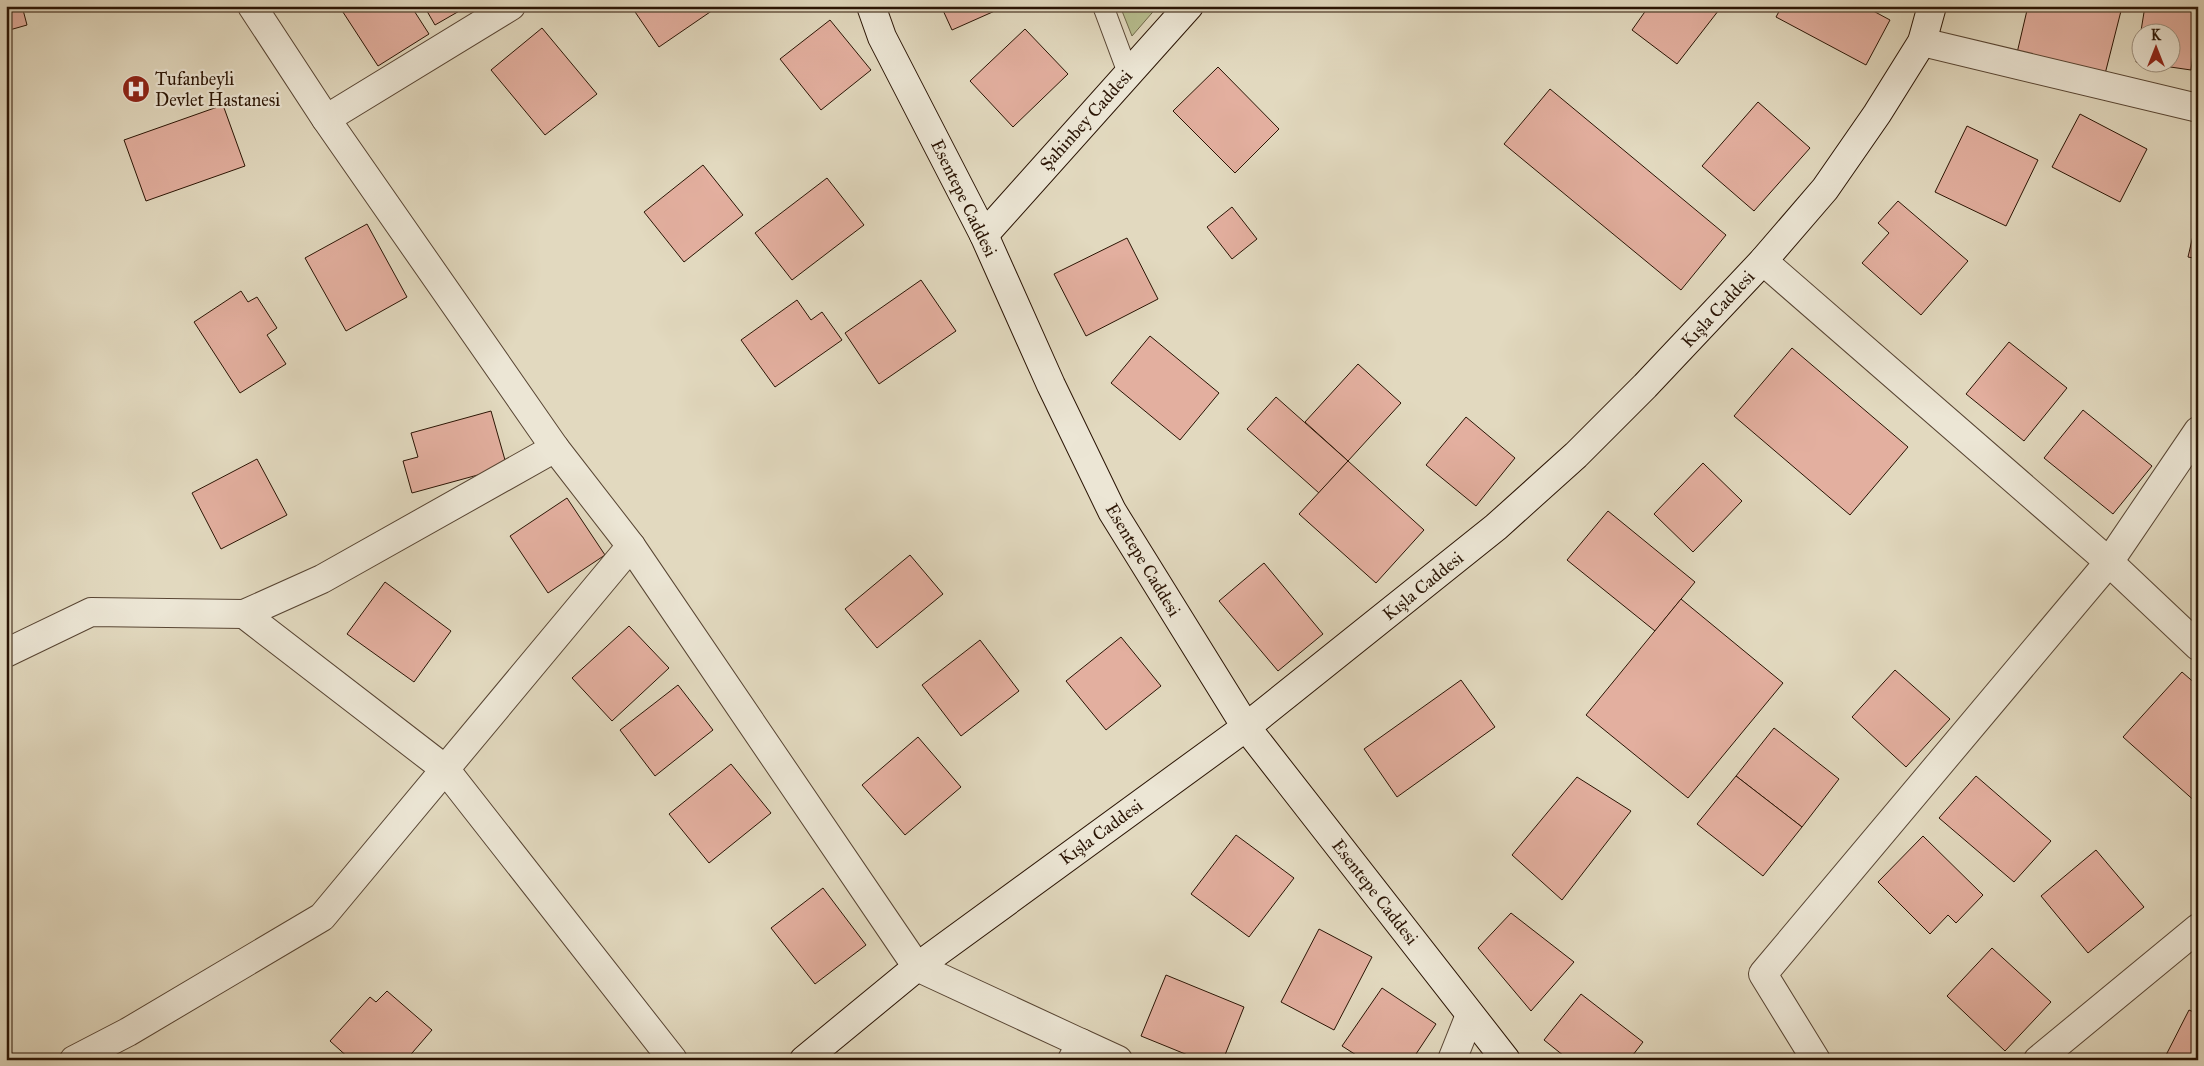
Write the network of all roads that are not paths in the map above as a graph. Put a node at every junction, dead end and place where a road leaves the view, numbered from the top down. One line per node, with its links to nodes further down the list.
1 (252, 6): 10 (street)
2 (511, 6): 10 (street)
3 (870, 6): 11 (street, Esentepe Caddesi)
4 (1103, 6): 8 (lane)
5 (1189, 6): 8 (street, Şahinbey Caddesi)
6 (1932, 6): 7 (street, Kışla Caddesi)
7 (1922, 42): 9 (street); 12 (street, Kışla Caddesi)
8 (1128, 73): 11 (street, Şahinbey Caddesi)
9 (2198, 108)
10 (326, 119): 14 (street)
11 (984, 235): 20 (street, Esentepe Caddesi)
12 (1763, 261): 16 (street); 20 (street, Kışla Caddesi)
13 (2198, 431): 16 (street)
14 (555, 448): 15 (street); 17 (street)
15 (631, 546): 21 (street); 23 (street)
16 (2109, 562): 18 (street); 32 (street)
17 (244, 614): 19 (street); 21 (street)
18 (2198, 646)
19 (6, 653)
20 (1246, 727): 23 (street, Kışla Caddesi); 24 (street, Esentepe Caddesi)
21 (445, 769): 26 (street); 27 (street)
22 (2198, 928): 33 (street)
23 (917, 967): 25 (street); 28 (street, Kışla Caddesi)
24 (1470, 1014): 30 (street); 31 (street, Esentepe Caddesi)
25 (1077, 1051): 29 (street)
26 (74, 1060)
27 (673, 1060)
28 (804, 1060)
29 (1118, 1060)
30 (1452, 1060)
31 (1506, 1060)
32 (1816, 1060)
33 (2038, 1060)

